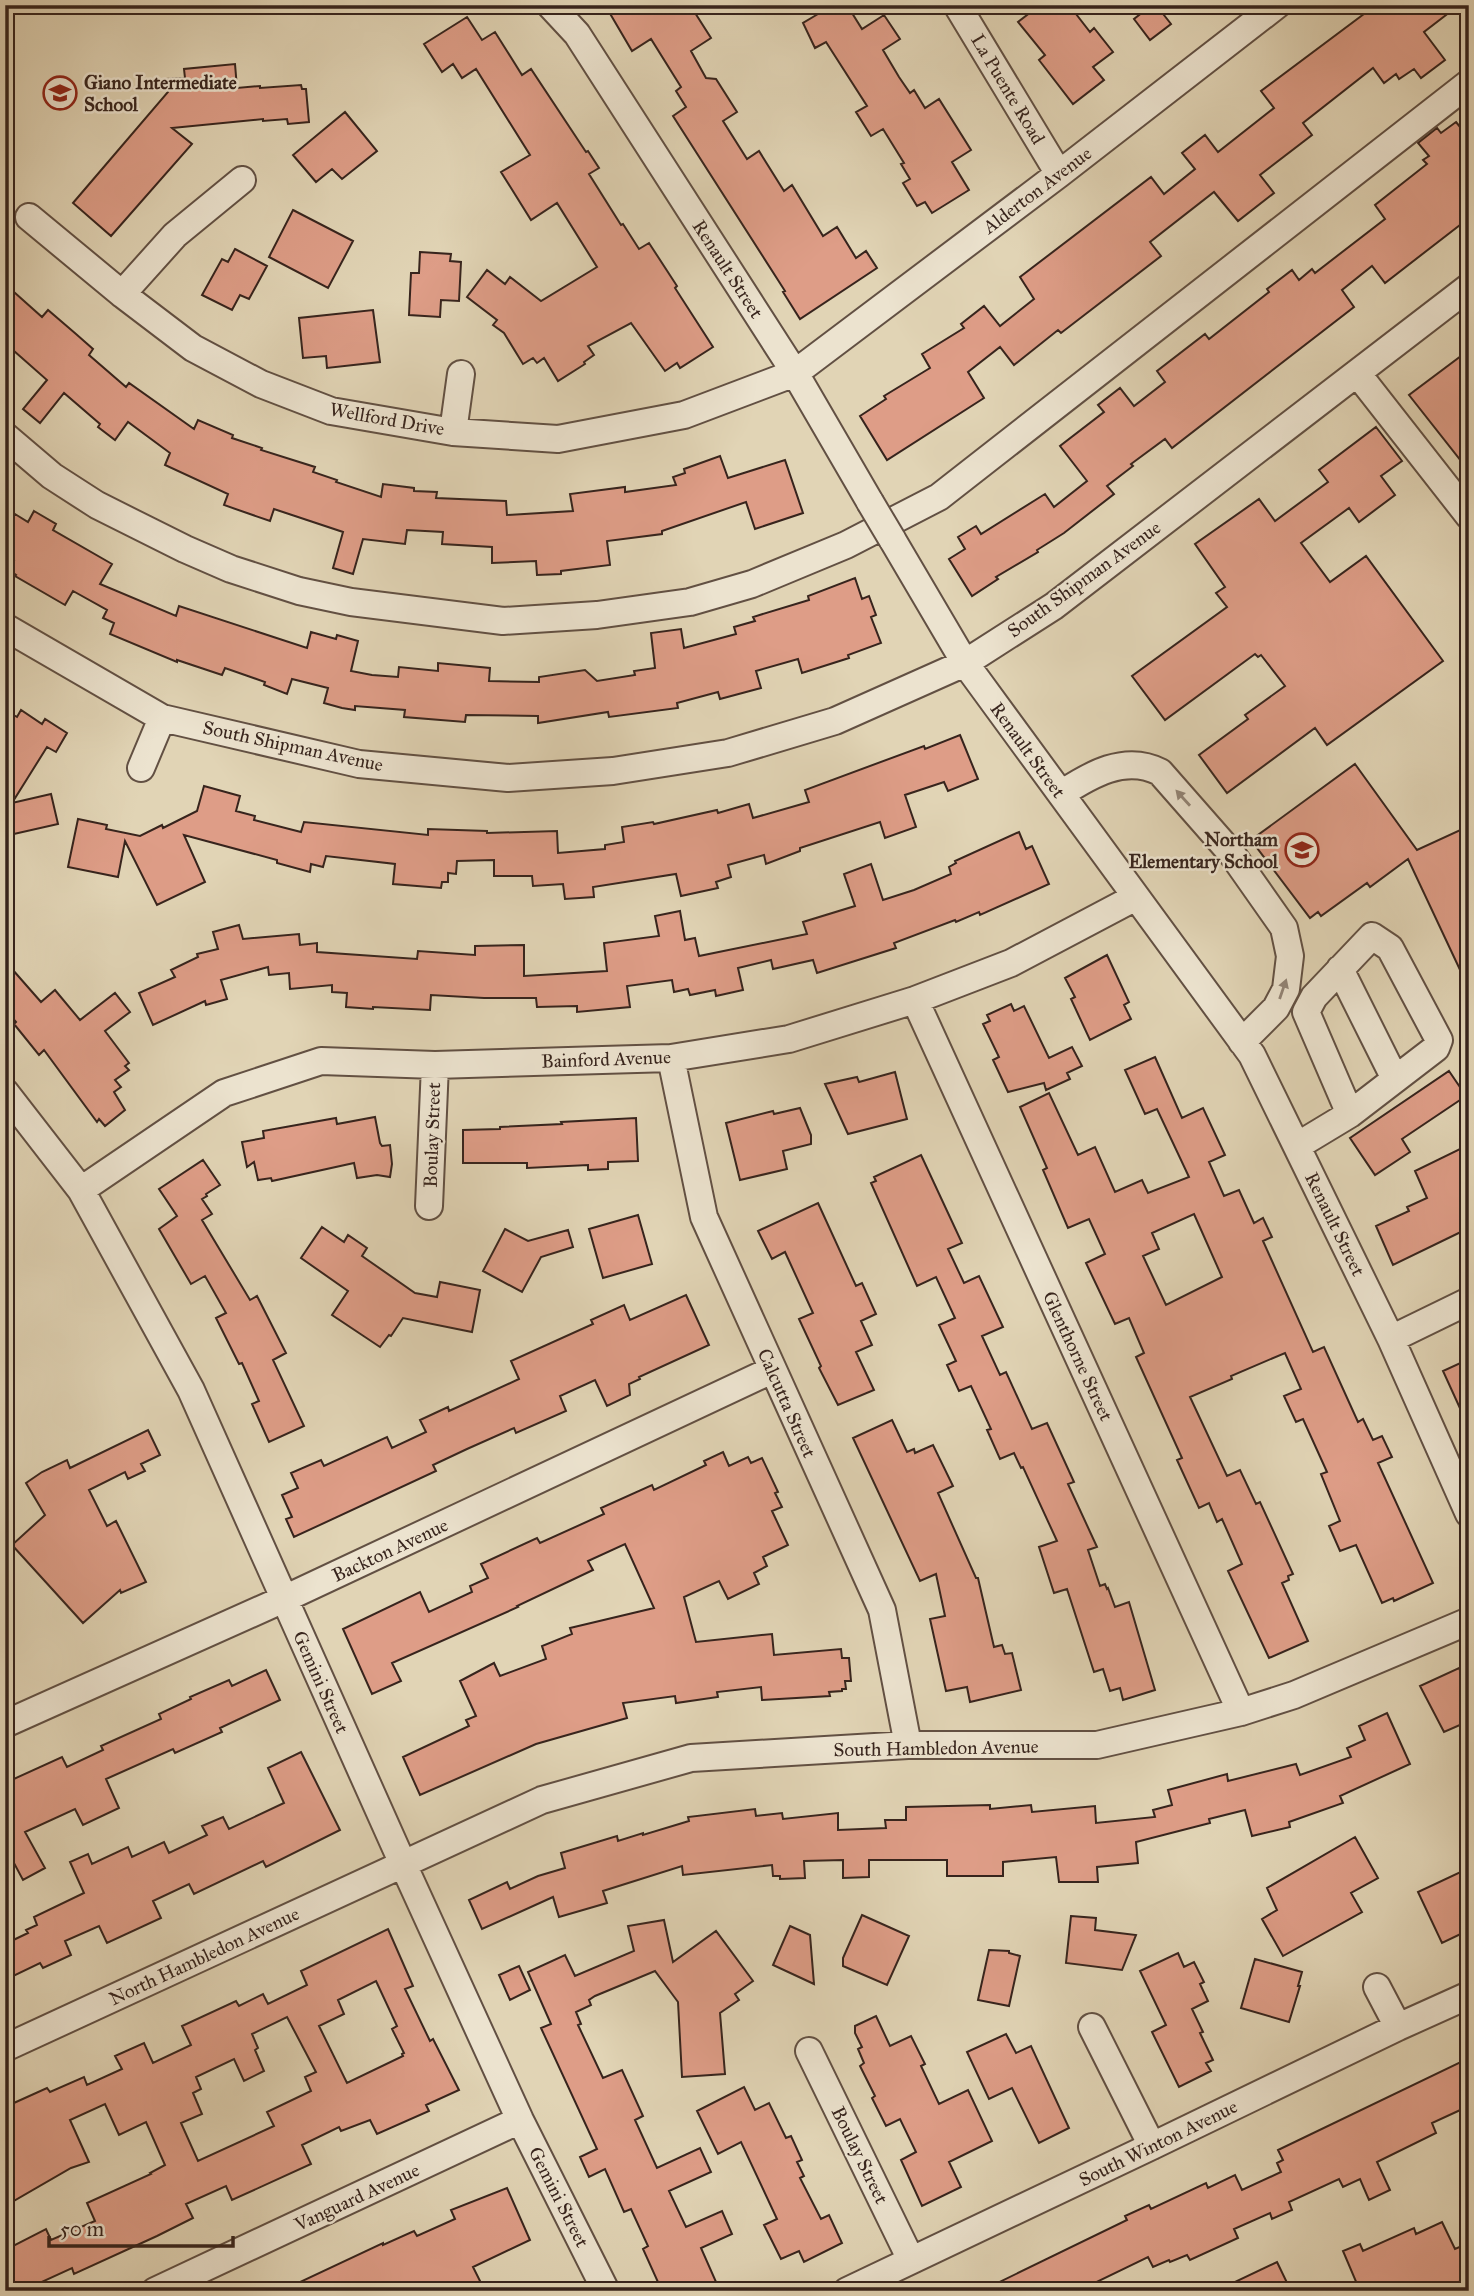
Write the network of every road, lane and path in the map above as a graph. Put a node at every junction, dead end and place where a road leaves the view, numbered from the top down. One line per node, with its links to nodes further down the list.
1 (550, 5): 10 (street, Renault Street)
2 (957, 5): 5 (street, La Puente Road)
3 (1277, 5): 5 (street, Alderton Avenue)
4 (1469, 83): 14 (street)
5 (1059, 174): 10 (street, Alderton Avenue)
6 (242, 180): 9 (street)
7 (29, 217): 9 (street, Wellford Drive)
8 (1469, 287): 11 (street, South Shipman Avenue)
9 (122, 294): 13 (street, Wellford Drive)
10 (795, 373): 13 (street, Wellford Drive); 17 (street, Renault Street, bridge)
11 (1357, 373): 15 (street); 17 (street, South Shipman Avenue)
12 (461, 374): 13 (street)
13 (453, 432)
14 (5, 436)
15 (1469, 516)
16 (5, 627): 18 (street, South Shipman Avenue)
17 (965, 663): 18 (street, South Shipman Avenue); 20 (street, Renault Street)
18 (162, 718): 19 (street)
19 (141, 768)
20 (1061, 794): 21 (street, Renault Street); 24 (street, one-way to 20)
21 (1136, 897): 23 (street, Bainford Avenue); 24 (street, Renault Street)
22 (1340, 969): 27 (street); 27 (street); 29 (street)
23 (915, 1000): 25 (street, Bainford Avenue); 39 (street, Glenthorne Street)
24 (1242, 1042): 30 (street, Renault Street)
25 (671, 1058): 26 (street, Bainford Avenue); 35 (street, Calcutta Street)
26 (435, 1065): 31 (street, Bainford Avenue); 32 (street, Boulay Street)
27 (1395, 1079): 29 (street)
28 (5, 1092): 31 (street, Gemini Street)
29 (1350, 1114): 30 (street)
30 (1297, 1146): 34 (street, Renault Street)
31 (81, 1190): 37 (street, Gemini Street)
32 (429, 1206)
33 (1469, 1301): 34 (street)
34 (1391, 1339): 36 (street, Renault Street)
35 (772, 1370): 37 (street, Backton Avenue); 41 (street, Calcutta Street)
36 (1469, 1514)
37 (284, 1599): 40 (street, Backton Avenue); 42 (street, Gemini Street)
38 (1469, 1621): 39 (street, South Hambledon Avenue)
39 (1241, 1712): 41 (street, South Hambledon Avenue)
40 (5, 1724)
41 (908, 1745): 42 (street, South Hambledon Avenue)
42 (403, 1864): 47 (street, North Hambledon Avenue); 49 (street, Gemini Street)
43 (1377, 1987): 46 (street)
44 (1469, 1995): 46 (street, South Winton Avenue)
45 (1092, 2027): 50 (street)
46 (1398, 2027): 50 (street, South Winton Avenue)
47 (5, 2048)
48 (809, 2051): 51 (street, Boulay Street)
49 (520, 2120): 52 (street, Vanguard Avenue); 53 (street, Gemini Street)
50 (1152, 2146): 51 (street, South Winton Avenue)
51 (911, 2260): 54 (street, South Winton Avenue)
52 (155, 2291)
53 (606, 2291)
54 (846, 2291)

